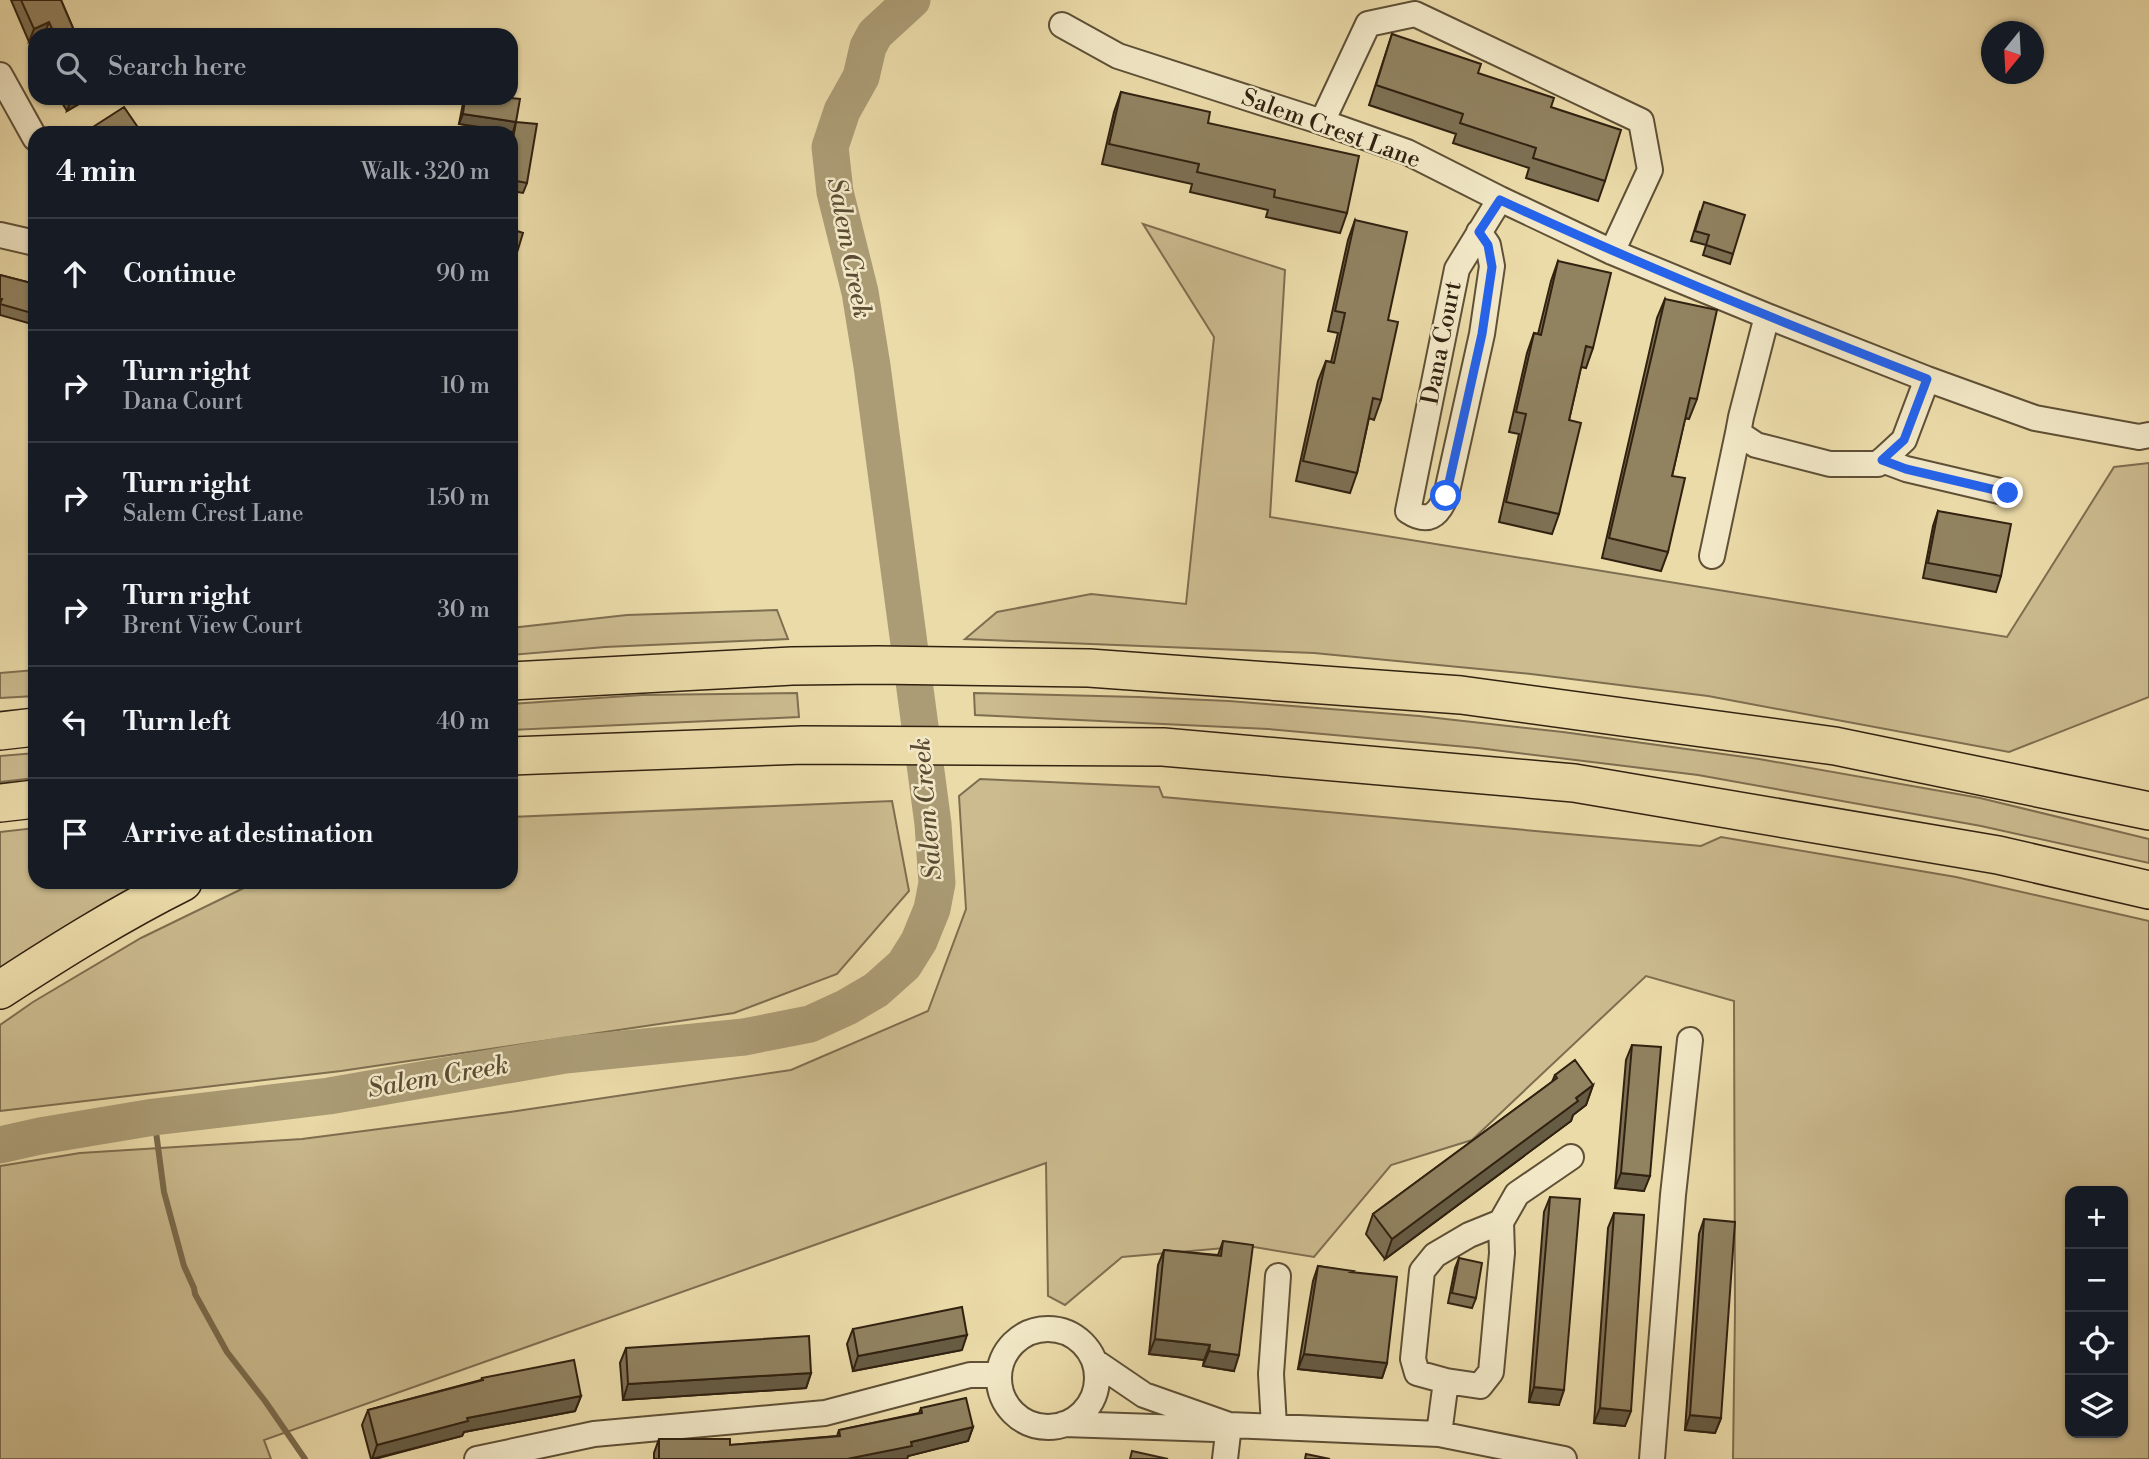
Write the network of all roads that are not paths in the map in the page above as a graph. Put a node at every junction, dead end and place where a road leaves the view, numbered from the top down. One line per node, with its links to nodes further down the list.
1 (1062, 25): 3 (street, Salem Crest Lane)
2 (0, 75): 4 (street)
3 (1322, 122): 5 (street, Salem Crest Lane); 9 (street)
4 (28, 126)
5 (1500, 200): 6 (street, Dana Court); 9 (street, Salem Crest Lane)
6 (1479, 232): 6 (street, Dana Court)
7 (0, 235): 8 (street)
8 (28, 241)
9 (1612, 252): 10 (street, Salem Crest Lane)
10 (1767, 316): 11 (street, Salem Crest Lane); 12 (street)
11 (1927, 379): 13 (street, Salem Crest Lane); 14 (street)
12 (1738, 433): 14 (street); 16 (street)
13 (2149, 435)
14 (1882, 460): 15 (street)
15 (2008, 493)
16 (1712, 556)
17 (518, 681): 25 (highway)
18 (28, 728): 19 (highway)
19 (0, 731)
20 (803, 745): 21 (highway); 22 (highway); 27 (highway)
21 (518, 756)
22 (518, 779)
23 (28, 800): 24 (highway)
24 (0, 803)
25 (2149, 811)
26 (169, 889): 28 (highway)
27 (2149, 890)
28 (0, 990)
29 (1690, 1040): 44 (street)
30 (1571, 1157): 31 (street)
31 (1501, 1222): 35 (street); 35 (street)
32 (1278, 1276): 38 (street)
33 (1094, 1361): 34 (street); 36 (street); 37 (street)
34 (999, 1375): 36 (street); 41 (street)
35 (1446, 1381): 39 (street)
36 (1064, 1424): 37 (street)
37 (1229, 1424): 38 (street); 42 (street)
38 (1274, 1426): 39 (street)
39 (1439, 1434): 40 (street)
40 (1466, 1449): 43 (street)
41 (477, 1459)
42 (1225, 1459)
43 (1563, 1459)
44 (1652, 1459)

